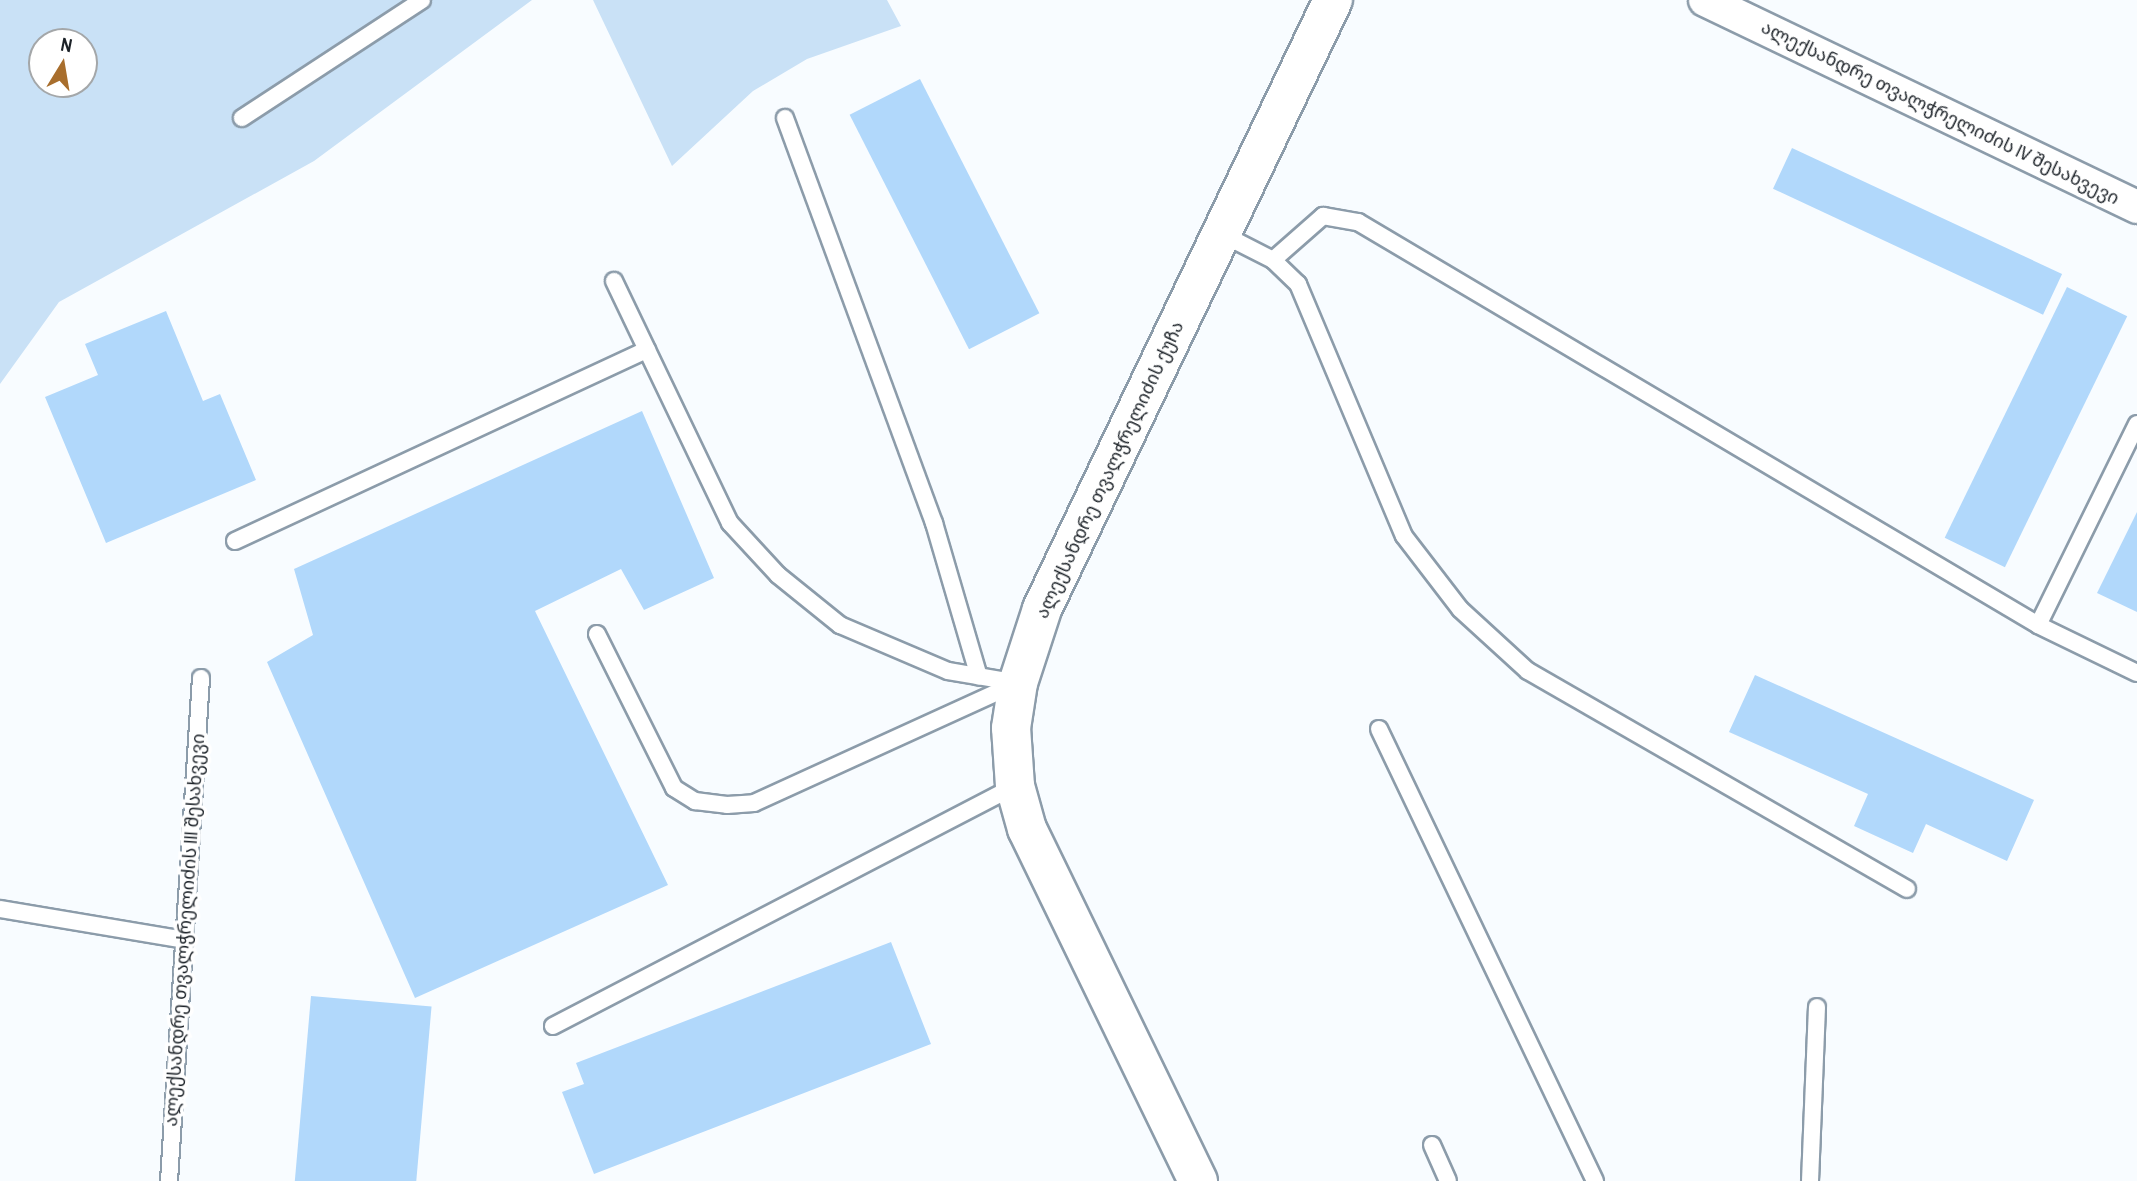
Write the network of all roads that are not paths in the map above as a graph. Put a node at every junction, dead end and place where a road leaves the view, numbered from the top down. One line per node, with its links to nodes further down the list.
1 (422, 0): 4 (lane)
2 (1333, 0): 7 (street, ალექსანდრე თვალჭრელიძის ქუჩა)
3 (1705, 0): 6 (street, ალექსანდრე თვალჭრელიძის IV შესახვევი)
4 (242, 118)
5 (785, 118): 16 (lane)
6 (2137, 207)
7 (1222, 234): 8 (lane); 18 (street, ალექსანდრე თვალჭრელიძის ქუჩა)
8 (1273, 260): 13 (lane); 21 (lane)
9 (614, 281): 10 (lane)
10 (647, 349): 12 (lane); 16 (lane)
11 (2137, 424): 13 (lane)
12 (235, 541)
13 (2038, 625): 15 (lane)
14 (597, 634): 18 (lane)
15 (2137, 673)
16 (979, 677): 18 (lane)
17 (201, 678): 23 (lane, ალექსანდრე თვალჭრელიძის III შესახვევი)
18 (1017, 683): 20 (street, ალექსანდრე თვალჭრელიძის ქუჩა)
19 (1379, 729): 30 (lane)
20 (1015, 786): 25 (lane); 28 (street, ალექსანდრე თვალჭრელიძის ქუჩა)
21 (1908, 889)
22 (0, 909): 23 (lane)
23 (185, 940): 27 (lane, ალექსანდრე თვალჭრელიძის III შესახვევი)
24 (1816, 1007): 31 (lane)
25 (553, 1026)
26 (1432, 1146): 29 (lane)
27 (169, 1181)
28 (1198, 1181)
29 (1448, 1181)
30 (1595, 1181)
31 (1811, 1181)

